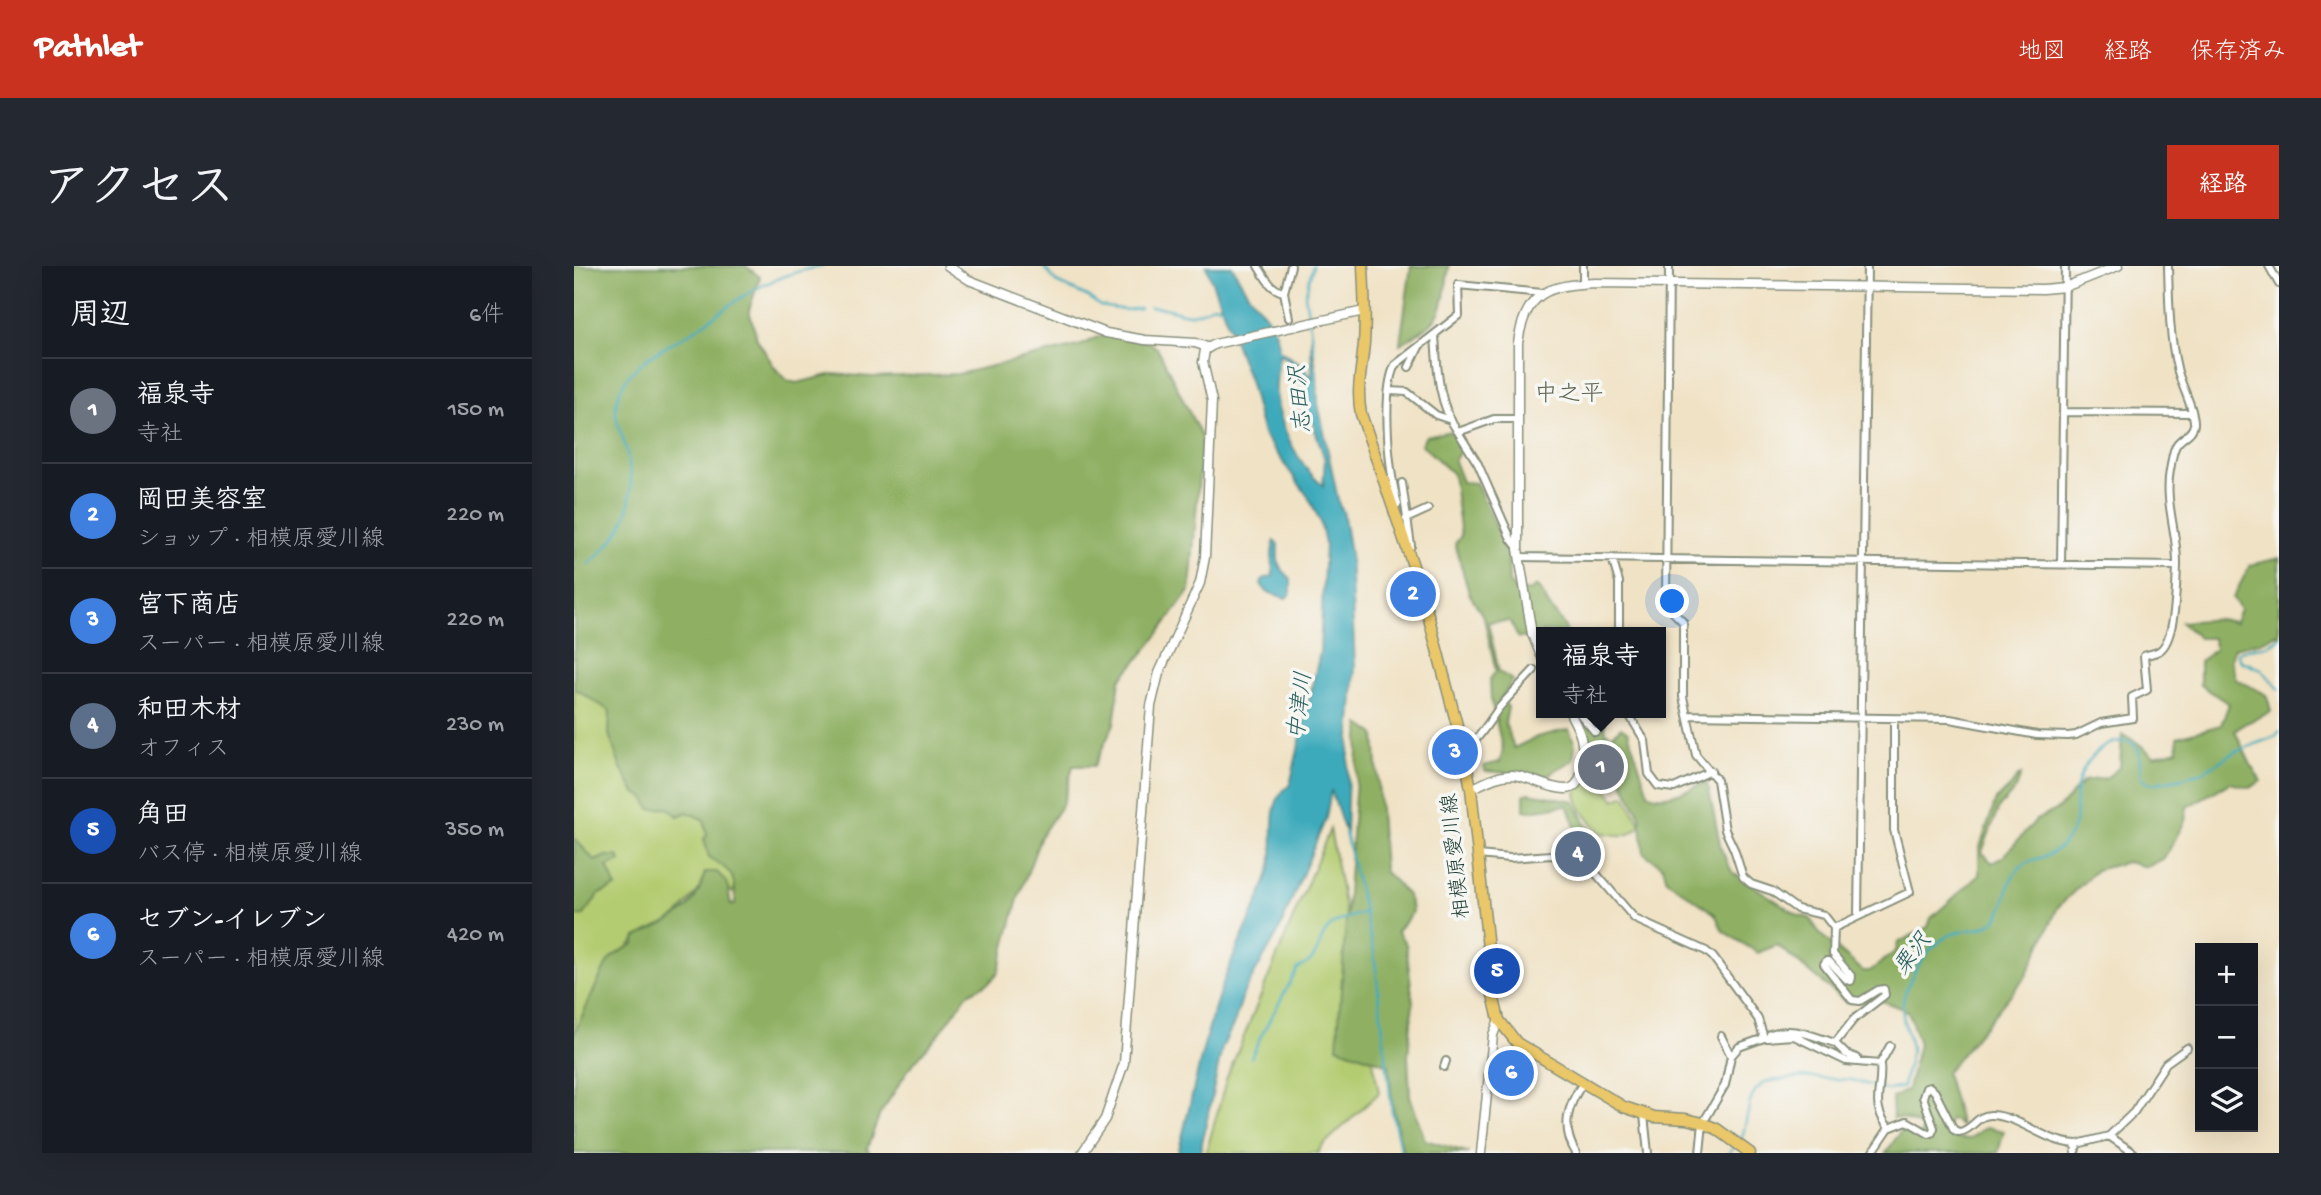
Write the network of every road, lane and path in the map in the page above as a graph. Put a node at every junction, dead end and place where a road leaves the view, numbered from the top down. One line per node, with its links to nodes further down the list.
1 (948, 266): 22 (street)
2 (1258, 266): 17 (street)
3 (1291, 266): 17 (street)
4 (1363, 266): 19 (main road, 相模原愛川線)
5 (1583, 266): 12 (street)
6 (1669, 266): 13 (street)
7 (1867, 266): 15 (street)
8 (2066, 266): 16 (street)
9 (2119, 266): 16 (street)
10 (2168, 266): 27 (street)
11 (2269, 266): 14 (street)
12 (1583, 283): 13 (street); 18 (street)
13 (1669, 284): 15 (street); 38 (street)
14 (2279, 284)
15 (1866, 286): 16 (street); 39 (street)
16 (2065, 287): 26 (street)
17 (1284, 292): 20 (street)
18 (1543, 293): 21 (street); 28 (street)
19 (1359, 312): 22 (street); 32 (main road, 相模原愛川線)
20 (1289, 318)
21 (1434, 335): 23 (street); 29 (street)
22 (1211, 345): 74 (street)
23 (1419, 346): 24 (street); 25 (street)
24 (1409, 367)
25 (1390, 391): 29 (street); 32 (street)
26 (2063, 412): 27 (street); 40 (street)
27 (2191, 413): 41 (street)
28 (1517, 419): 30 (street); 36 (street)
29 (1451, 420): 30 (street)
30 (1458, 432): 36 (street)
31 (1402, 483): 34 (street)
32 (1393, 508): 35 (main road, 相模原愛川線)
33 (1428, 509): 34 (street)
34 (1406, 519): 35 (street)
35 (1407, 549): 52 (main road, 相模原愛川線)
36 (1518, 553): 37 (street); 43 (street)
37 (1612, 558): 38 (street); 42 (street)
38 (1666, 559): 39 (street); 45 (street)
39 (1864, 561): 40 (street); 50 (street)
40 (2061, 564): 41 (street)
41 (2177, 566): 51 (street)
42 (1616, 627)
43 (1536, 643)
44 (1534, 670): 52 (street)
45 (1687, 715): 50 (street); 53 (street)
46 (1572, 718): 54 (street)
47 (1583, 718): 48 (street)
48 (1597, 718)
49 (1631, 718): 53 (street)
50 (1861, 718): 51 (street); 56 (street)
51 (1895, 719): 56 (street)
52 (1464, 752): 54 (main road, 相模原愛川線)
53 (1712, 771): 57 (street)
54 (1471, 789): 55 (main road, 相模原愛川線)
55 (1478, 855): 58 (main road, 相模原愛川線); 60 (street)
56 (1858, 916): 57 (street)
57 (1834, 928): 61 (street)
58 (1499, 1020): 67 (main road, 相模原愛川線); 75 (street)
59 (1721, 1036): 64 (street)
60 (1766, 1038): 61 (street); 64 (street); 65 (street)
61 (1835, 1043): 65 (street)
62 (1890, 1046): 66 (street)
63 (2187, 1048): 71 (street)
64 (1731, 1056): 69 (street)
65 (1857, 1062): 66 (street)
66 (1880, 1064): 70 (street)
67 (1583, 1083): 68 (main road, 相模原愛川線); 76 (street)
68 (1644, 1115): 69 (main road, 相模原愛川線); 77 (street)
69 (1703, 1124): 73 (main road, 相模原愛川線); 78 (street)
70 (1889, 1128): 72 (street); 79 (street)
71 (2109, 1136): 72 (street); 81 (street)
72 (2077, 1144): 80 (street)
73 (1747, 1150)
74 (1082, 1153)
75 (1481, 1153)
76 (1576, 1153)
77 (1648, 1153)
78 (1700, 1153)
79 (1872, 1153)
80 (2075, 1153)
81 (2134, 1153)

